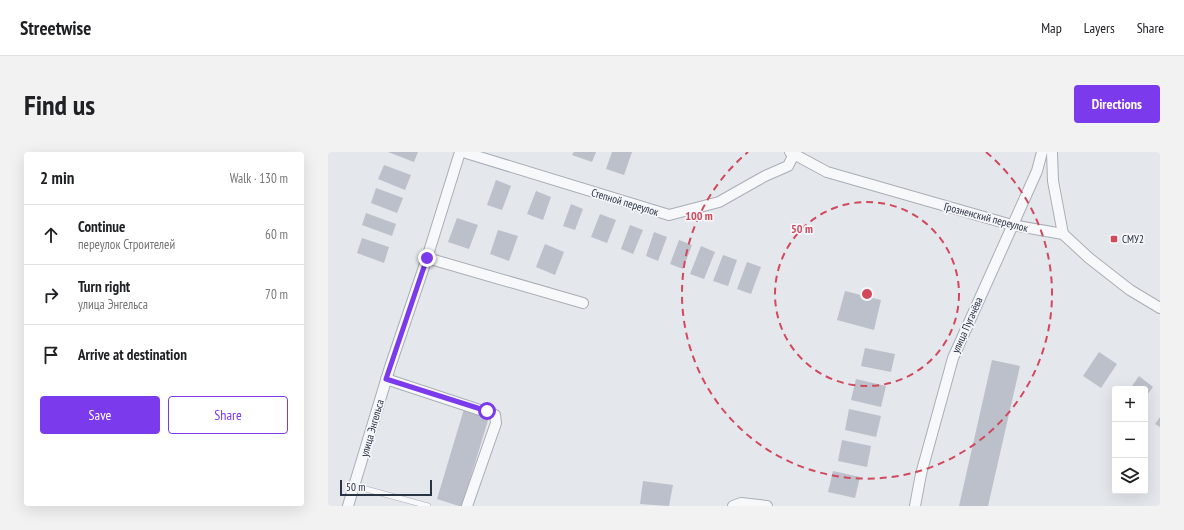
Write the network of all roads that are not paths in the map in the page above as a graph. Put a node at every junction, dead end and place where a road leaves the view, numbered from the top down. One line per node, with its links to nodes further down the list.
1 (460, 152): 8 (street, улица Энгельса)
2 (463, 152): 5 (street, Степной переулок)
3 (1042, 152): 6 (street, улица Пугачёва)
4 (1052, 152): 7 (street)
5 (793, 153): 6 (street, Грозненский переулок)
6 (1012, 225): 7 (street, Грозненский переулок); 18 (street, улица Пугачёва)
7 (1063, 234): 10 (street)
8 (427, 258): 9 (street); 11 (street, улица Энгельса)
9 (583, 304)
10 (1160, 308)
11 (386, 379): 12 (street, улица Энгельса); 15 (street)
12 (355, 486): 13 (street, улица Энгельса); 14 (lane)
13 (348, 506)
14 (428, 506)
15 (468, 506)
16 (733, 506): 17 (street)
17 (767, 506)
18 (914, 506)

